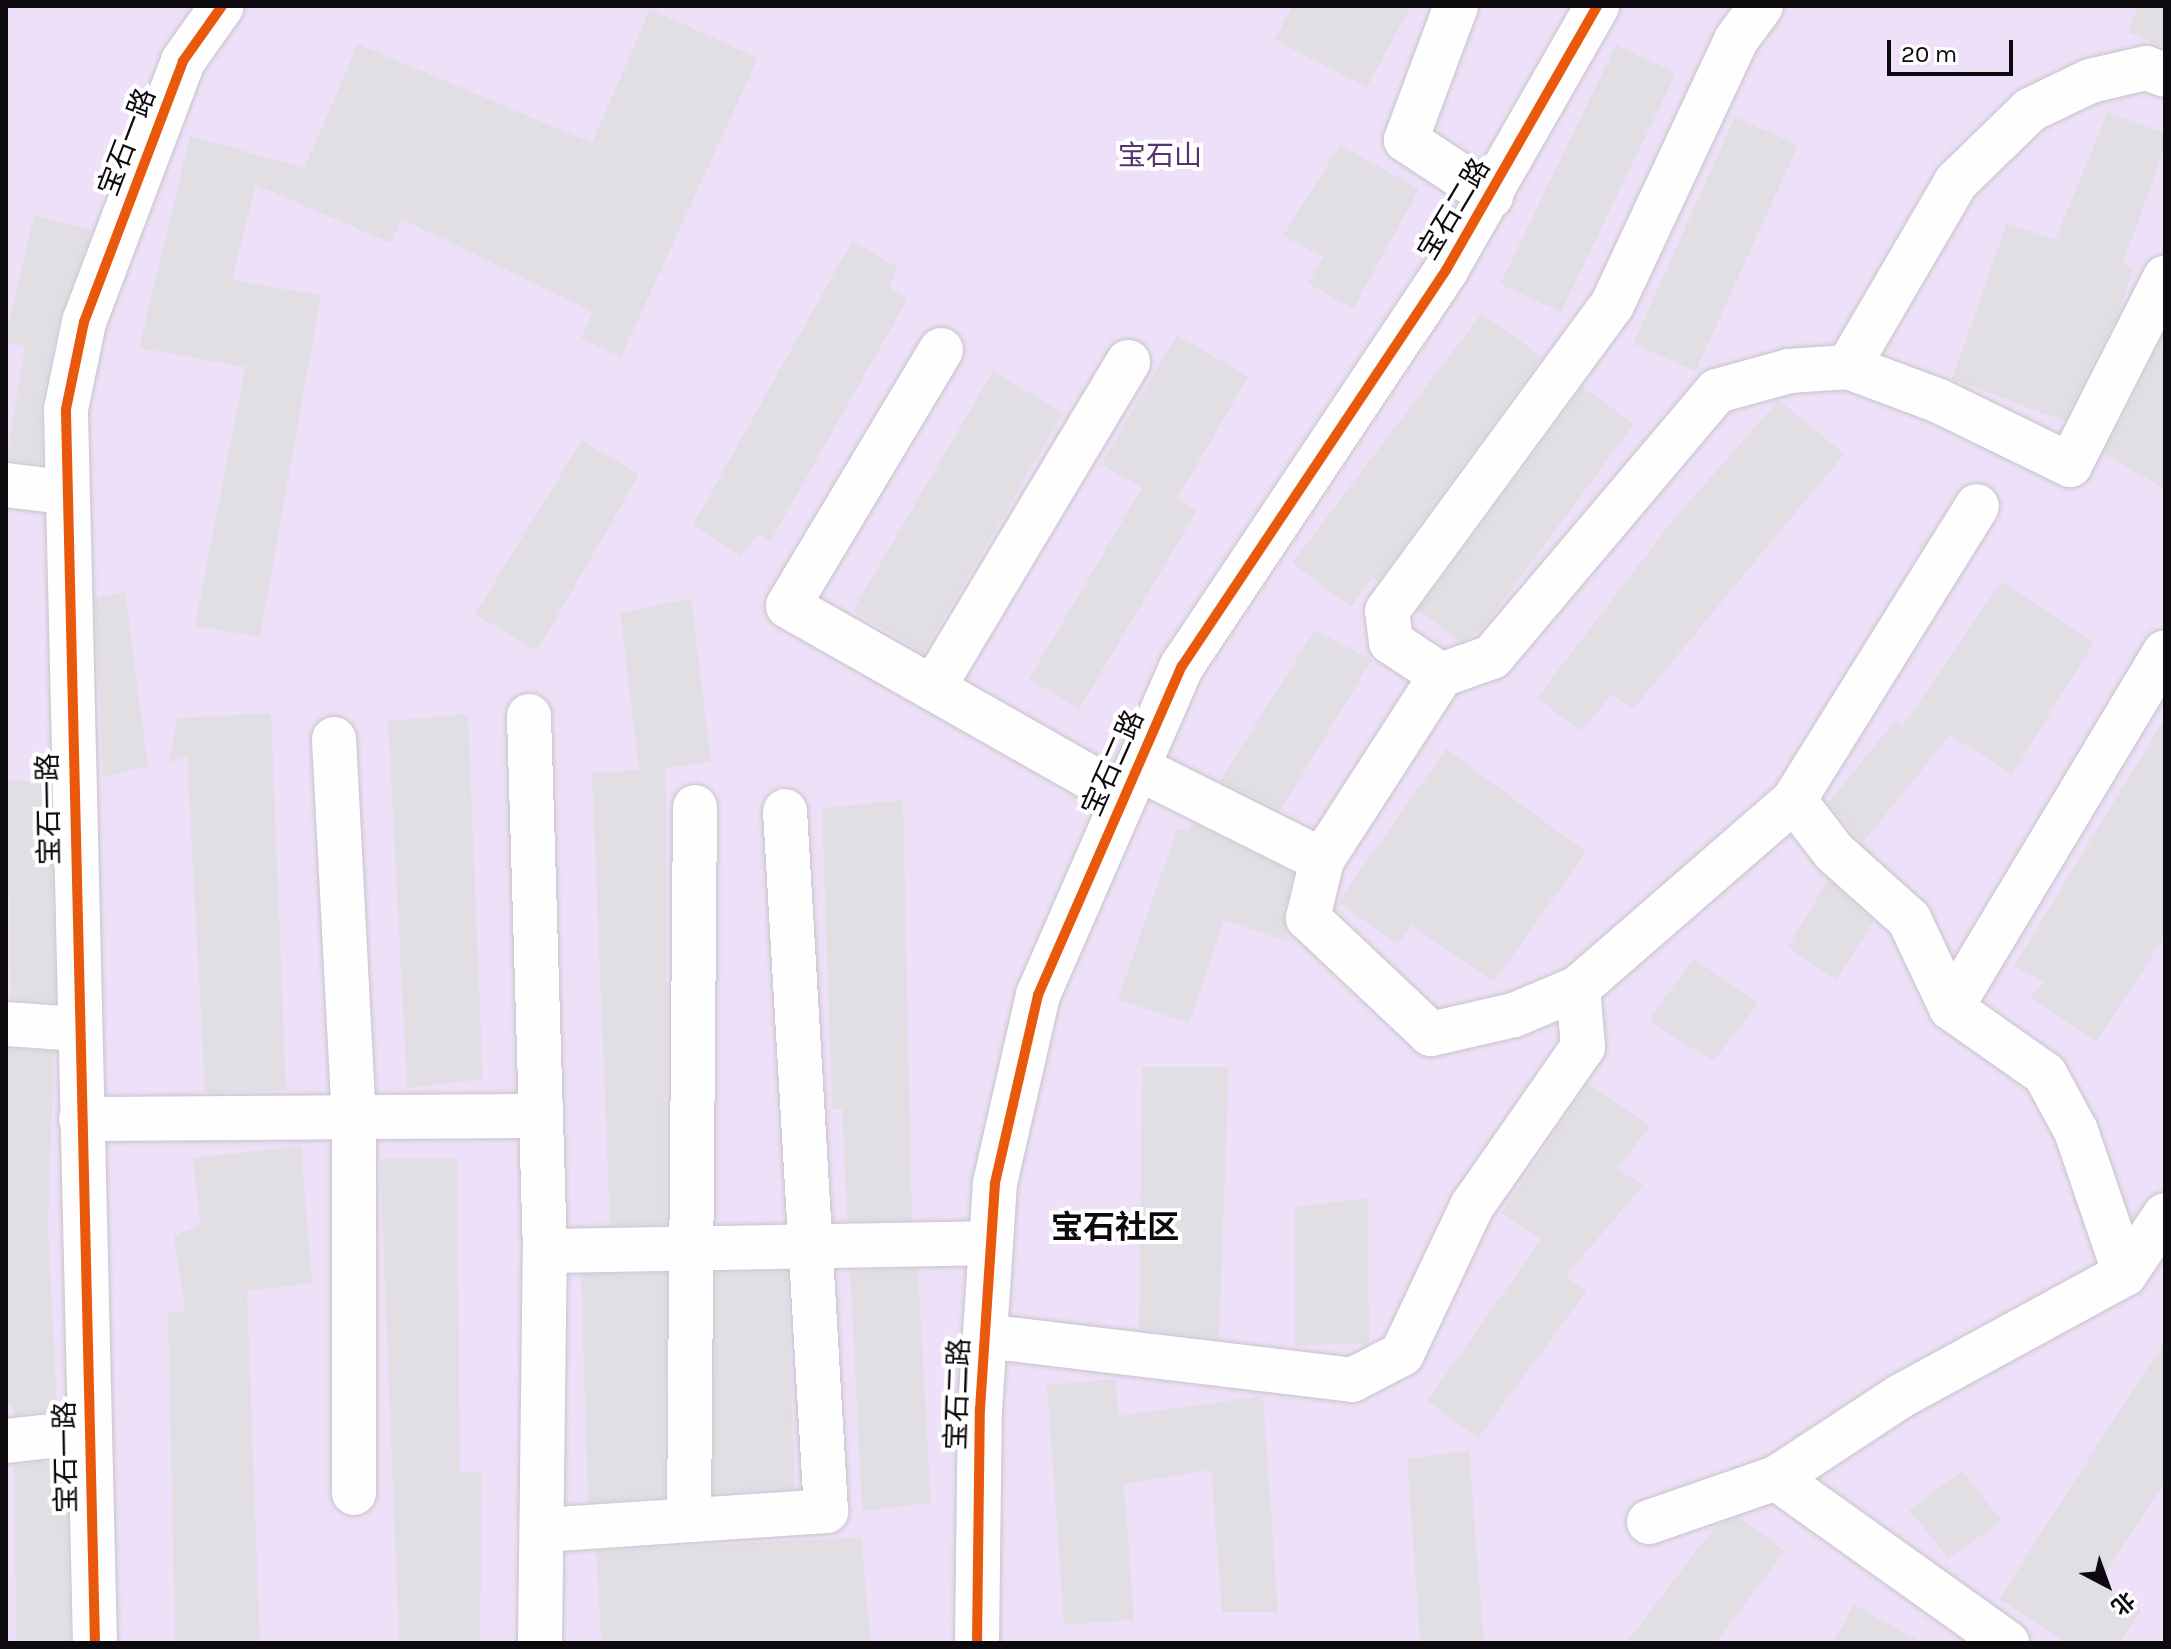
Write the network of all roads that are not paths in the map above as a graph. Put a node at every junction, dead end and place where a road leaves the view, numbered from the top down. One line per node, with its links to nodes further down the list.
1 (222, 6): 12 (street, 宝石一路)
2 (1456, 6): 6 (street)
3 (1597, 6): 6 (street, 宝石二路)
4 (1761, 6): 15 (street)
5 (2165, 75): 10 (street)
6 (1491, 196): 19 (street, 宝石二路)
7 (2165, 278): 10 (street)
8 (941, 350): 16 (street)
9 (1128, 362): 16 (street)
10 (1848, 367): 15 (street)
11 (6, 485): 12 (street)
12 (65, 492): 27 (street, 宝石一路)
13 (1977, 506): 20 (street)
14 (2165, 652): 25 (street)
15 (1441, 675): 23 (street)
16 (933, 688): 19 (street)
17 (529, 716): 28 (street)
18 (334, 739): 29 (street)
19 (1131, 782): 23 (street); 33 (street, 宝石二路)
20 (1794, 800): 24 (street); 25 (street)
21 (695, 807): 34 (street)
22 (785, 811): 32 (street)
23 (1322, 860): 24 (street)
24 (1578, 988): 37 (street)
25 (1951, 1008): 36 (street)
26 (6, 1024): 27 (street)
27 (79, 1029): 30 (street, 宝石一路)
28 (541, 1116): 29 (street); 35 (street)
29 (354, 1118): 30 (street); 41 (street)
30 (81, 1119): 38 (street, 宝石一路)
31 (2165, 1215): 36 (street)
32 (807, 1243): 33 (street); 34 (street); 42 (street)
33 (991, 1243): 37 (street, 宝石二路)
34 (696, 1246): 35 (street); 42 (street)
35 (545, 1251): 44 (street)
36 (2125, 1274): 40 (street)
37 (985, 1336): 48 (street, 宝石二路)
38 (89, 1432): 39 (street); 46 (street, 宝石一路)
39 (6, 1441)
40 (1776, 1478): 43 (street); 45 (street)
41 (354, 1493)
42 (689, 1520): 44 (street)
43 (1649, 1522)
44 (542, 1530): 47 (street)
45 (1992, 1640)
46 (95, 1643)
47 (540, 1643)
48 (977, 1643)

